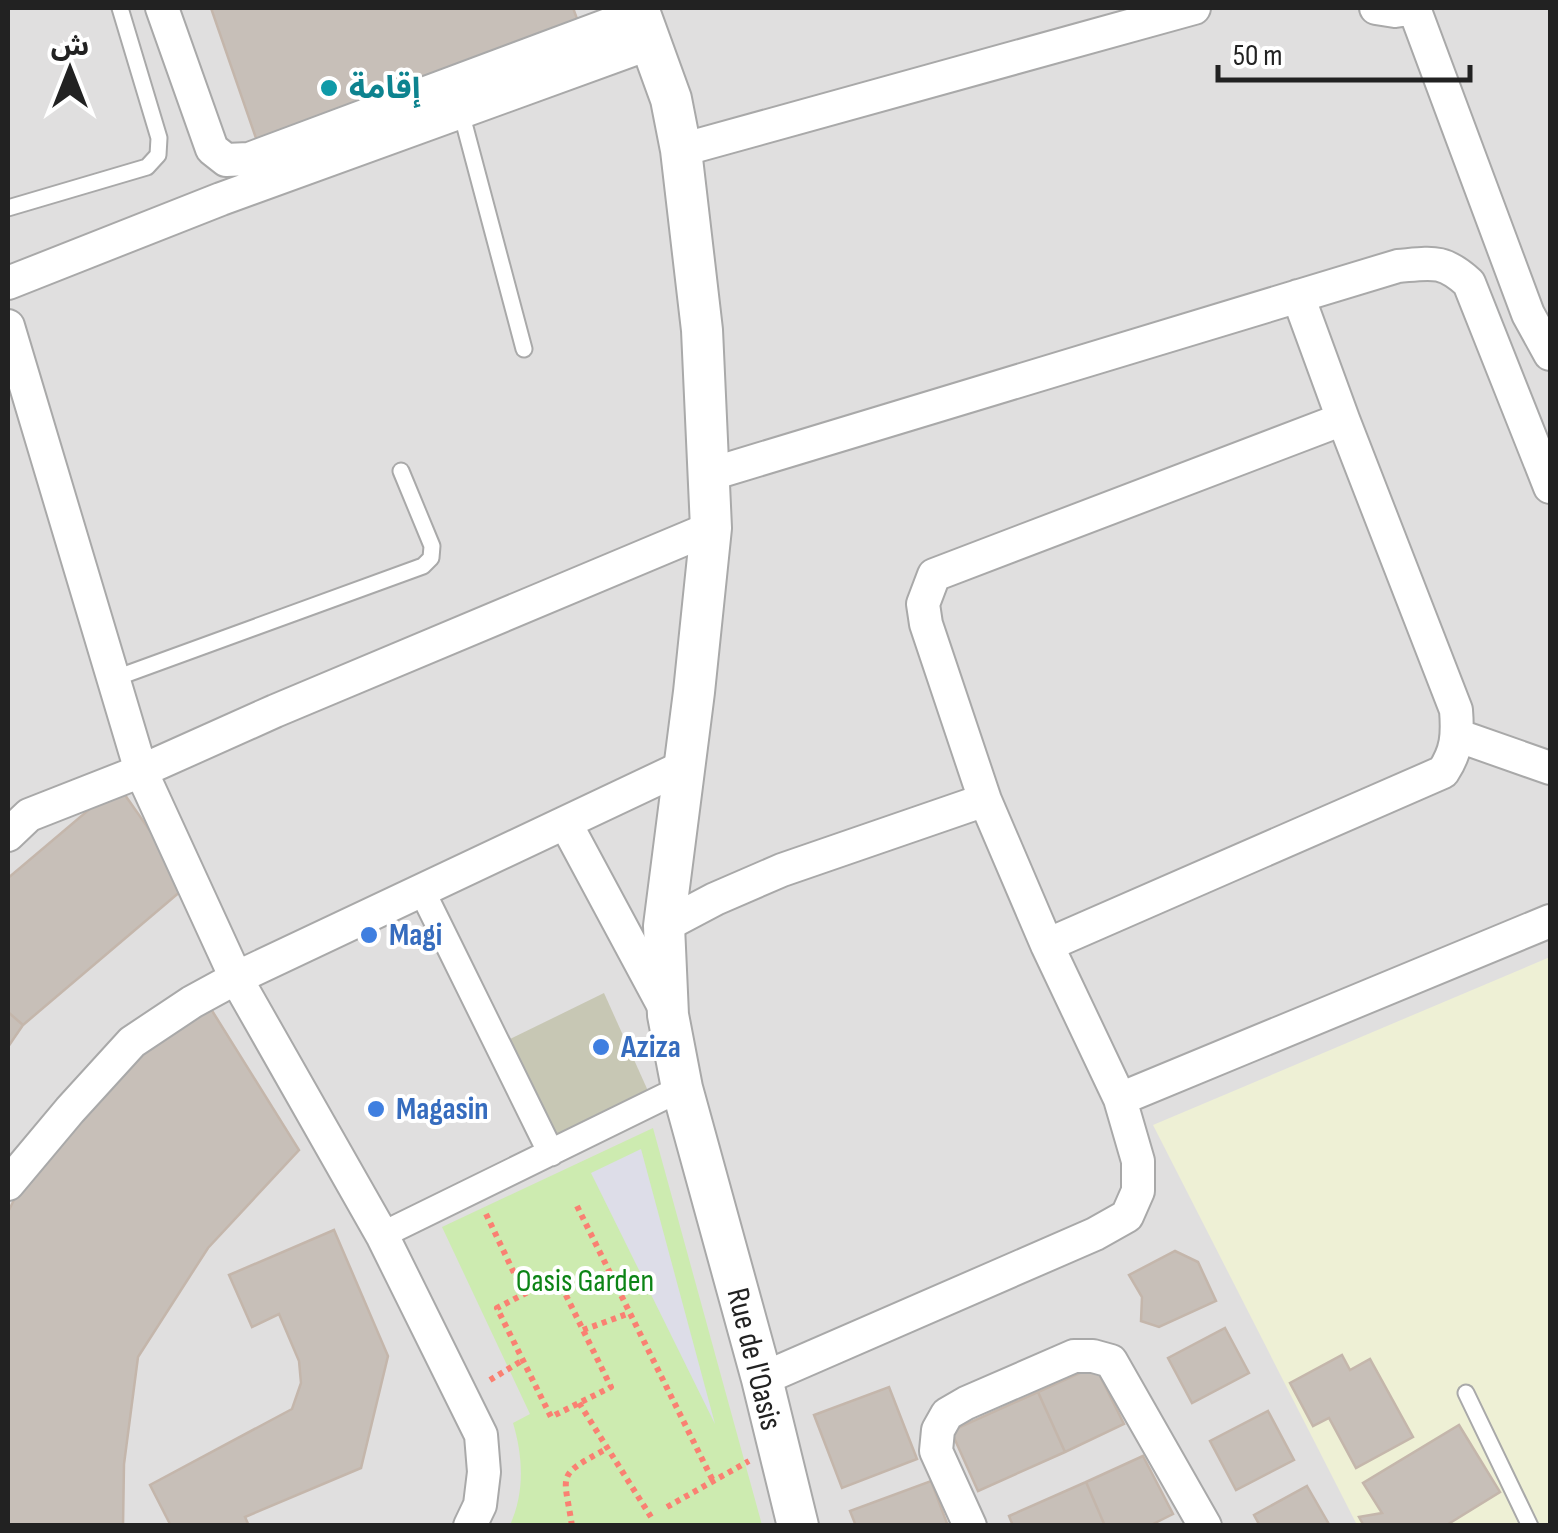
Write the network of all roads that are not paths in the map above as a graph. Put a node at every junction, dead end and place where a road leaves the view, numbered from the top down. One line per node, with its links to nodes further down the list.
1 (120, 8): 9 (lane)
2 (162, 8): 6 (street)
3 (1194, 8): 8 (street)
4 (1376, 8): 5 (street)
5 (1414, 8): 14 (street)
6 (643, 21): 7 (street); 8 (street, Rue de l'Oasis)
7 (461, 112): 10 (street); 13 (lane)
8 (681, 150): 17 (street, Rue de l'Oasis)
9 (8, 208)
10 (8, 284)
11 (1298, 296): 15 (street); 17 (street); 18 (street)
12 (8, 326): 20 (street)
13 (524, 349)
14 (1550, 354)
15 (1343, 419): 21 (street); 25 (street)
16 (401, 471): 20 (lane)
17 (708, 475): 19 (street, Rue de l'Oasis)
18 (1550, 486)
19 (711, 528): 22 (street, Rue de l'Oasis); 24 (street)
20 (113, 679): 24 (street)
21 (1458, 736): 23 (street); 31 (street)
22 (685, 766): 27 (street); 30 (street, Rue de l'Oasis)
23 (1550, 768)
24 (140, 771): 26 (street); 32 (street)
25 (985, 800): 30 (street); 31 (street)
26 (15, 823)
27 (566, 824): 28 (street); 33 (street)
28 (422, 892): 32 (street); 36 (street)
29 (1550, 920): 35 (street)
30 (664, 926): 33 (street, Rue de l'Oasis)
31 (1047, 945): 35 (street)
32 (236, 978): 37 (street); 38 (street)
33 (668, 1015): 34 (street, Rue de l'Oasis)
34 (682, 1088): 36 (street); 39 (street, Rue de l'Oasis)
35 (1120, 1099): 39 (street)
36 (551, 1153): 38 (street)
37 (8, 1184)
38 (382, 1236): 41 (street)
39 (762, 1379): 42 (street, Rue de l'Oasis)
40 (1466, 1393): 45 (lane)
41 (470, 1526)
42 (798, 1526)
43 (970, 1526): 44 (street)
44 (1205, 1526)
45 (1530, 1526)

